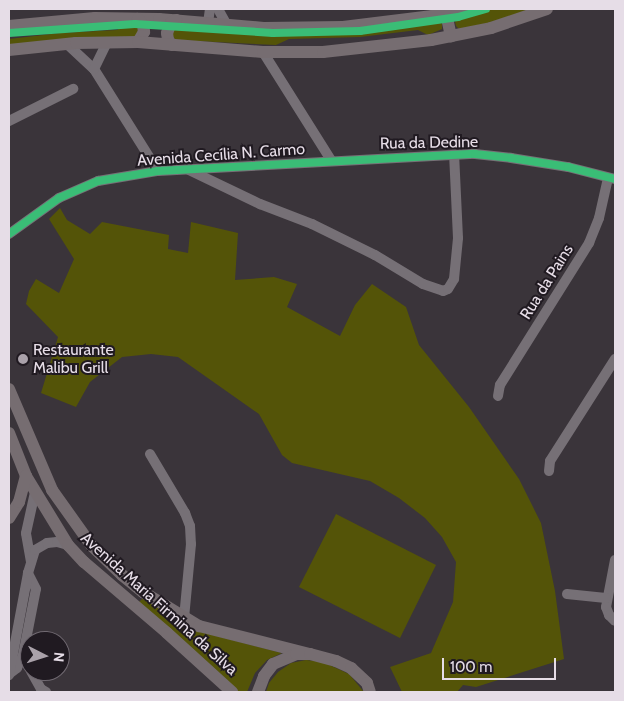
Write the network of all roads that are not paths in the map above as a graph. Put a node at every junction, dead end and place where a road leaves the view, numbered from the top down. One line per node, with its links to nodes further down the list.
1 (210, 9): 8 (street)
2 (218, 9): 9 (street)
3 (462, 9): 5 (main road)
4 (547, 9): 11 (main road)
5 (446, 13): 9 (main road); 11 (main road)
6 (138, 19): 7 (main road); 10 (main road); 13 (main road)
7 (176, 20): 8 (main road); 15 (main road)
8 (208, 23): 9 (main road)
9 (227, 25)
10 (9, 26)
11 (451, 36): 17 (main road)
12 (107, 42): 13 (main road); 14 (main road); 18 (street)
13 (138, 42): 15 (main road)
14 (67, 44): 16 (main road); 18 (street)
15 (172, 45): 17 (main road)
16 (9, 50)
17 (263, 52): 22 (street)
18 (94, 69): 24 (street)
19 (73, 89): 20 (street)
20 (9, 121)
21 (454, 154): 22 (street, Rua da Dedine); 23 (street); 25 (street, Rua da Dedine)
22 (331, 160): 23 (street, Avenida Cecília N. Carmo)
23 (188, 170): 24 (street, Avenida Cecília N. Carmo)
24 (158, 171): 26 (street, Avenida Cecília N. Carmo)
25 (612, 178): 29 (street, Rua da Pains)
26 (9, 234)
27 (615, 359): 32 (street)
28 (9, 389): 34 (main road, Avenida Maria Firmina da Silva)
29 (498, 396)
30 (9, 434): 33 (main road, Avenida Maria Firmina da Silva)
31 (150, 454): 44 (street)
32 (549, 471)
33 (26, 476): 35 (main road, Avenida Maria Firmina da Silva); 36 (main road)
34 (52, 490): 35 (main road); 40 (main road, Avenida Maria Firmina da Silva)
35 (37, 496): 37 (main road, Avenida Maria Firmina da Silva); 39 (street)
36 (9, 518)
37 (68, 545): 39 (street); 43 (main road, Avenida Maria Firmina da Silva)
38 (615, 560): 42 (street)
39 (29, 568): 46 (street); 47 (street)
40 (143, 592): 43 (main road); 44 (main road, Avenida Maria Firmina da Silva)
41 (567, 594): 42 (street)
42 (606, 598): 45 (street)
43 (132, 605): 54 (main road, Avenida Maria Firmina da Silva)
44 (184, 618): 48 (main road, Avenida Maria Firmina da Silva)
45 (615, 621)
46 (13, 627): 50 (street)
47 (28, 631)
48 (310, 654): 52 (main road, Avenida Maria Firmina da Silva); 55 (main road)
49 (20, 662): 50 (street)
50 (9, 674)
51 (37, 681): 53 (street)
52 (371, 689)
53 (46, 692)
54 (232, 692)
55 (258, 692)

